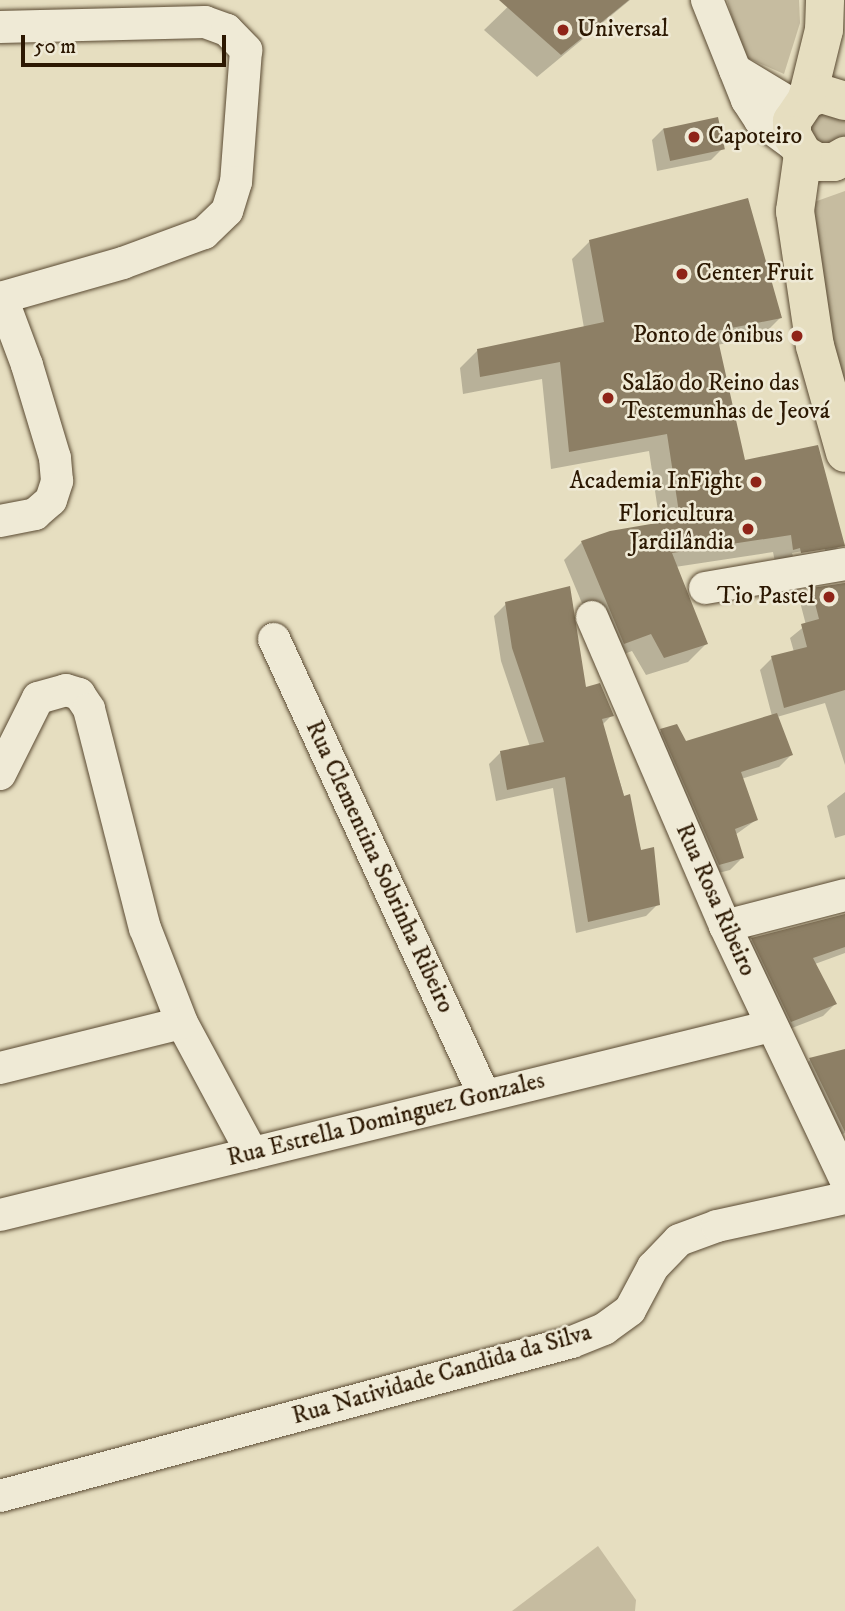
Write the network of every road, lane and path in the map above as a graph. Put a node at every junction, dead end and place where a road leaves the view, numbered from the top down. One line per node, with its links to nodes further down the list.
1 (707, 0): 4 (street)
2 (825, 0): 6 (main road)
3 (0, 27): 11 (street)
4 (735, 70): 6 (street); 7 (street)
5 (845, 101): 6 (main road)
6 (802, 104): 7 (main road)
7 (800, 151): 8 (main road); 10 (main road)
8 (845, 156)
9 (845, 180): 10 (main road)
10 (795, 211): 12 (main road)
11 (1, 298): 13 (street)
12 (845, 453)
13 (0, 521)
14 (845, 564): 15 (street)
15 (705, 588)
16 (592, 617): 20 (street, Rua Rosa Ribeiro)
17 (274, 639): 24 (street, Rua Clementina Sobrinha Ribeiro)
18 (0, 774): 21 (street)
19 (845, 895): 20 (street)
20 (725, 926): 22 (street, Rua Rosa Ribeiro)
21 (182, 1023): 23 (street); 25 (street)
22 (771, 1026): 24 (street, Rua Estrella Dominguez Gonzales); 26 (street, Rua Rosa Ribeiro)
23 (0, 1068)
24 (484, 1095): 25 (street, Rua Estrella Dominguez Gonzales)
25 (252, 1153): 28 (street, Rua Estrella Dominguez Gonzales)
26 (845, 1179)
27 (845, 1198): 29 (street, Rua Natividade Candida da Silva)
28 (0, 1214)
29 (0, 1496)

